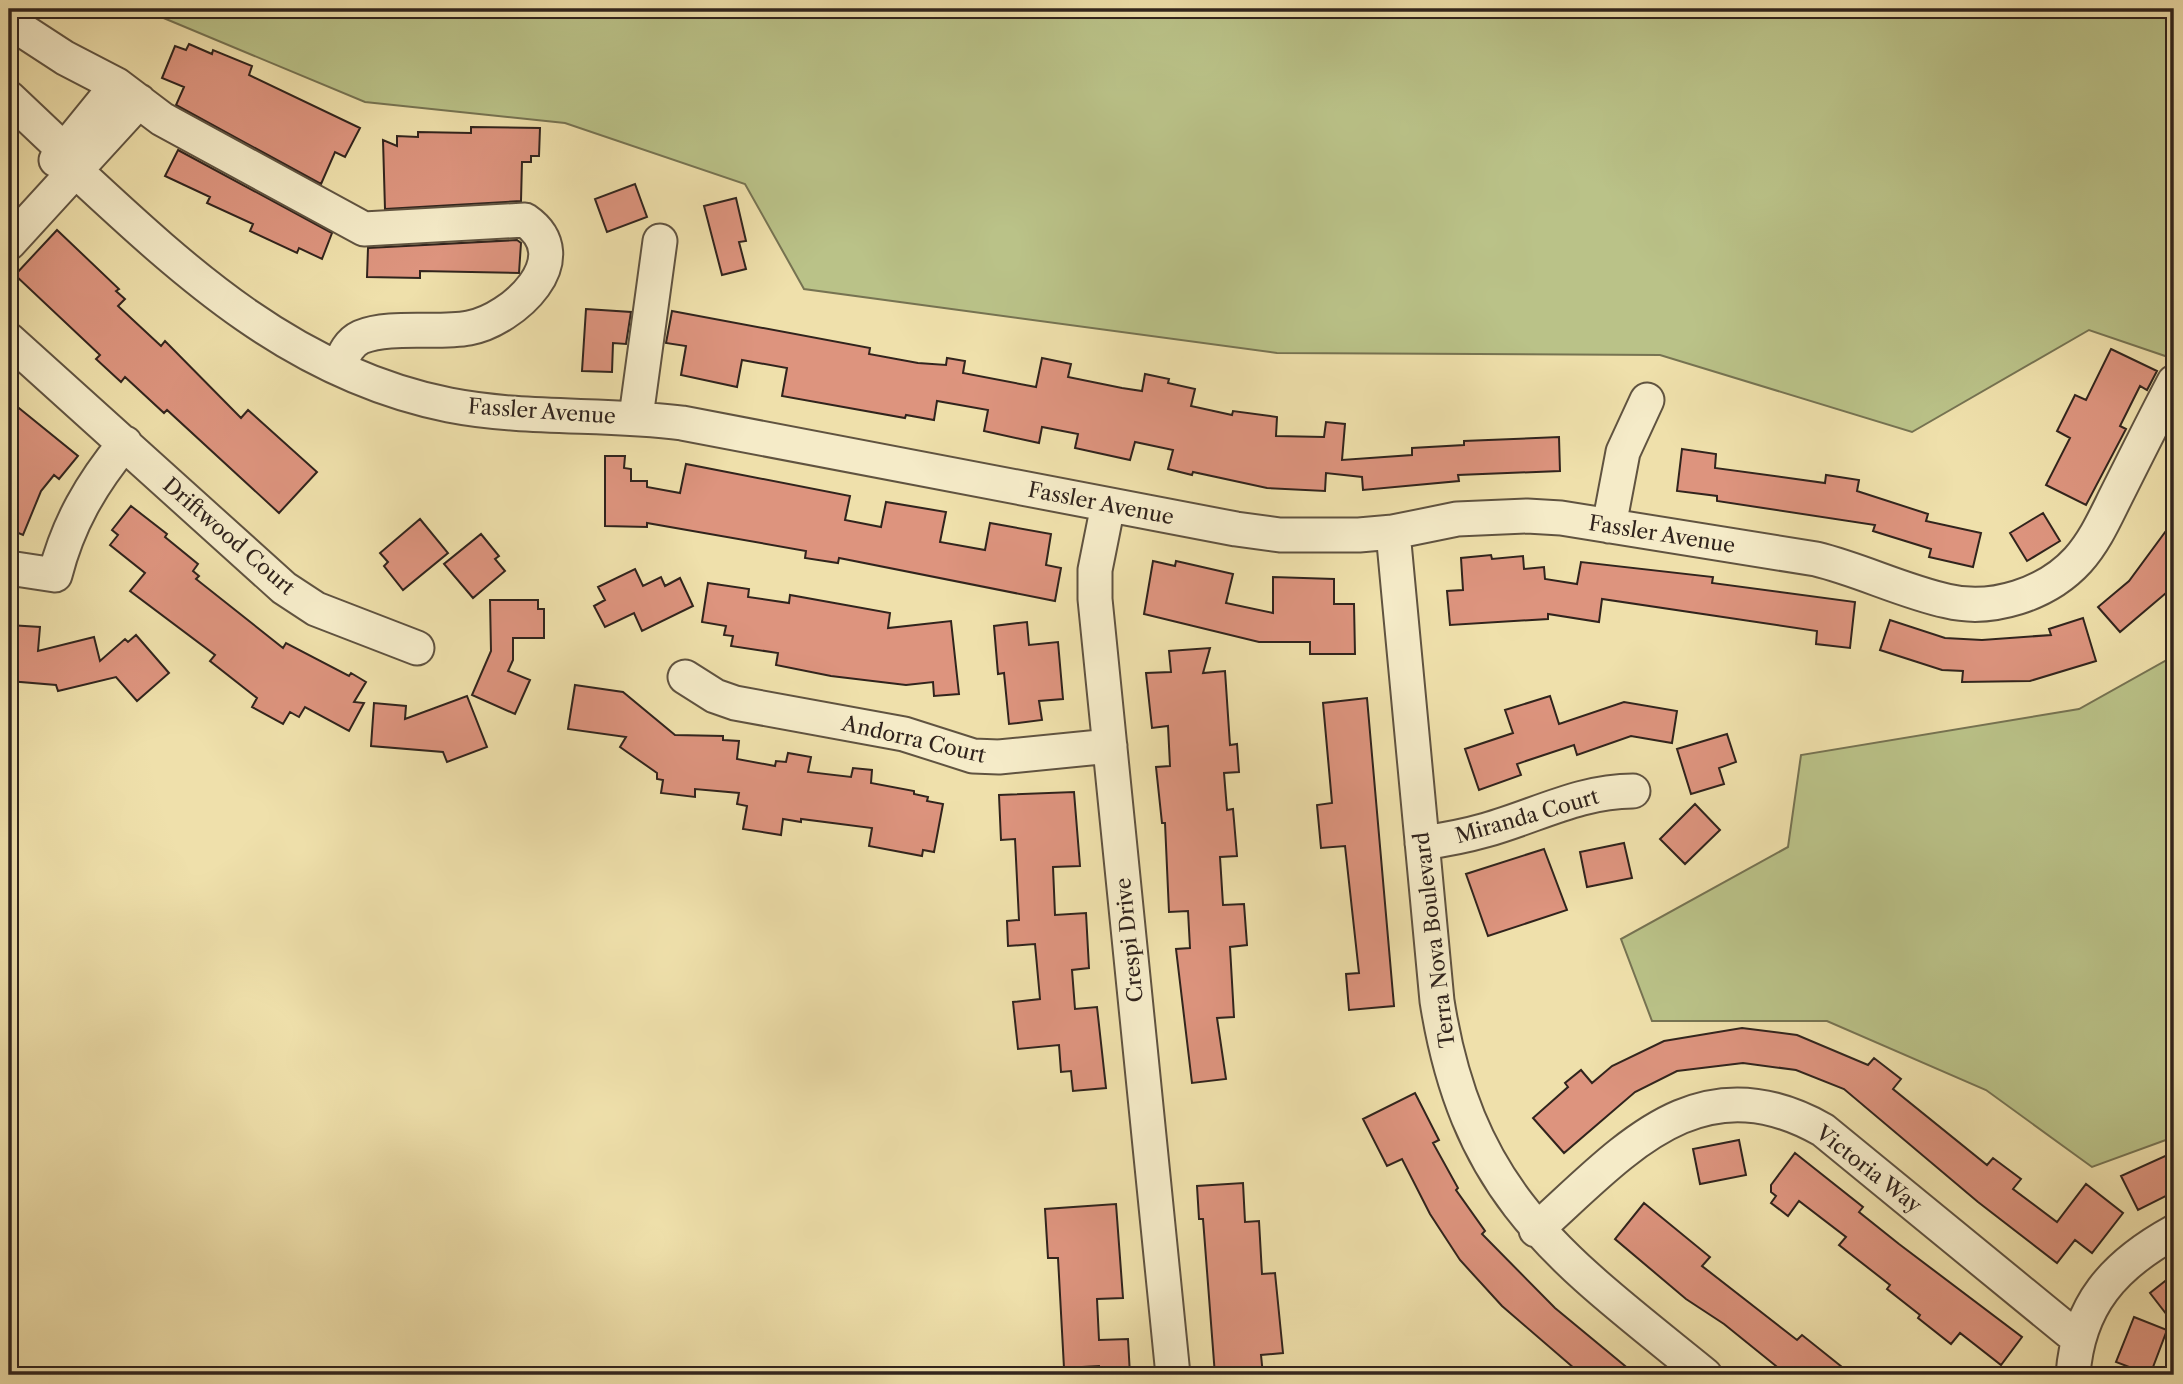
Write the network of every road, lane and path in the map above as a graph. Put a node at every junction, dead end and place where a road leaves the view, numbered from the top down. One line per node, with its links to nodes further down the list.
1 (9, 10): 2 (street)
2 (128, 93): 4 (street); 9 (street)
3 (9, 98): 4 (street, Fassler Avenue)
4 (71, 161): 5 (street); 7 (street); 9 (street, Fassler Avenue)
5 (9, 211)
6 (660, 241): 12 (street)
7 (9, 243)
8 (9, 340): 13 (street, Driftwood Court)
9 (339, 367): 12 (street, Fassler Avenue)
10 (2174, 383): 15 (street, Fassler Avenue)
11 (1647, 400): 15 (street)
12 (636, 417): 14 (street, Fassler Avenue)
13 (125, 443): 17 (street); 18 (street, Driftwood Court)
14 (1108, 505): 16 (street, Fassler Avenue); 20 (street, Crespi Drive)
15 (1609, 526): 16 (street, Fassler Avenue)
16 (1393, 532): 22 (street, Terra Nova Boulevard)
17 (9, 568)
18 (417, 649)
19 (685, 677): 20 (street, Andorra Court)
20 (1110, 746): 26 (street, Crespi Drive)
21 (1633, 792): 22 (street, Miranda Court)
22 (1422, 843): 23 (street, Terra Nova Boulevard)
23 (1536, 1230): 25 (street, Victoria Way); 27 (street, Terra Nova Boulevard)
24 (2174, 1232): 25 (street)
25 (2077, 1338): 28 (street)
26 (1173, 1375)
27 (1705, 1375)
28 (2073, 1375)

